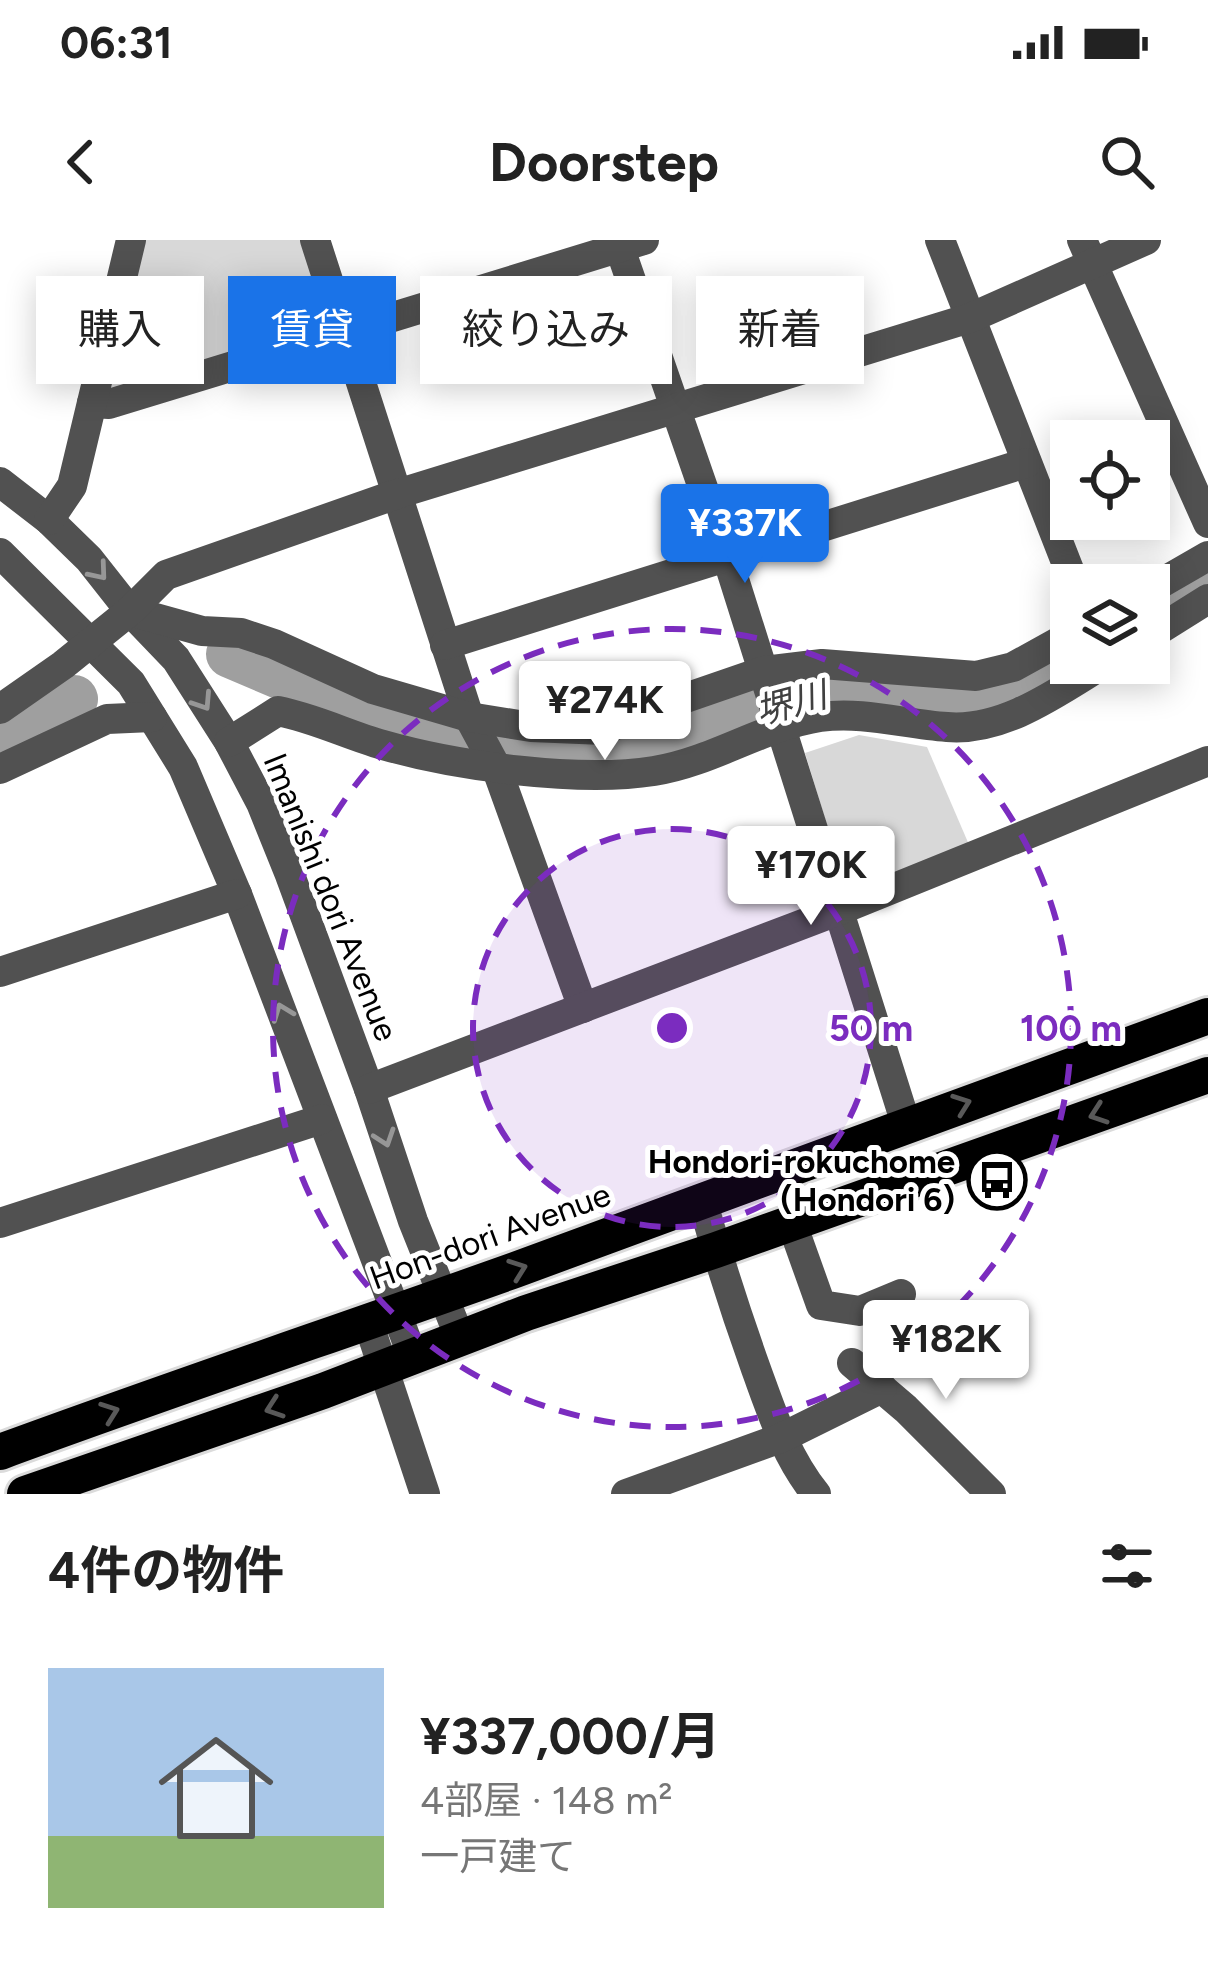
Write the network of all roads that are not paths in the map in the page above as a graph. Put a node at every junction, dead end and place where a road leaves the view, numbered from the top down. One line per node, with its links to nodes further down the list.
1 (131, 240): 12 (street)
2 (315, 240): 7 (street)
3 (940, 240): 9 (street)
4 (1146, 240): 6 (street)
5 (627, 243): 8 (street); 13 (street)
6 (1088, 252): 9 (street); 18 (street)
7 (326, 276)
8 (396, 316)
9 (970, 319): 13 (street); 14 (street)
10 (228, 368): 12 (street)
11 (361, 384): 16 (street)
12 (92, 403): 17 (street)
13 (675, 410): 16 (street); 21 (street)
14 (1026, 463): 21 (street); 22 (street)
15 (0, 482): 17 (street, Imanishi dori Avenue)
16 (397, 494): 25 (street); 28 (street)
17 (49, 520): 25 (street, Imanishi dori Avenue, one-way to 25)
18 (1208, 523)
19 (0, 553): 27 (street)
20 (1208, 556): 23 (street)
21 (728, 557): 28 (street); 31 (street)
22 (1067, 564)
23 (1170, 578)
24 (1208, 599): 26 (street)
25 (130, 611): 27 (street); 34 (street); 35 (street, Imanishi dori Avenue, one-way to 35)
26 (1170, 623)
27 (91, 642): 32 (street); 33 (street)
28 (445, 645): 34 (street)
29 (1050, 647): 31 (street)
30 (1071, 684): 31 (street)
31 (773, 700): 34 (street); 37 (street); 40 (street)
32 (0, 709)
33 (152, 717): 38 (street); 39 (street)
34 (472, 723): 37 (street)
35 (229, 742): 37 (street); 45 (street, Imanishi dori Avenue)
36 (1208, 761): 40 (street)
37 (494, 765): 42 (street)
38 (0, 769)
39 (237, 894): 41 (street); 46 (street, one-way to 39)
40 (840, 910): 42 (street); 47 (street)
41 (0, 973)
42 (583, 1008): 45 (street)
43 (1208, 1016): 47 (highway, Hon-dori Avenue, one-way to 43)
44 (1208, 1075): 49 (highway, one-way to 49)
45 (368, 1089): 53 (street, Imanishi dori Avenue, one-way to 53)
46 (322, 1119): 50 (street); 54 (street)
47 (906, 1124): 48 (highway, Hon-dori Avenue)
48 (702, 1200): 51 (street); 53 (highway, Hon-dori Avenue, one-way to 48)
49 (791, 1221): 51 (highway); 52 (street)
50 (0, 1223)
51 (716, 1250): 55 (highway); 59 (street)
52 (901, 1294)
53 (442, 1295): 54 (highway, Hon-dori Avenue); 55 (street, Imanishi dori Avenue)
54 (381, 1317): 56 (street); 60 (highway, Hon-dori Avenue, one-way to 54)
55 (460, 1339): 56 (highway)
56 (398, 1363): 61 (highway, one-way to 61); 63 (street)
57 (853, 1363): 58 (street)
58 (882, 1388): 59 (street); 66 (street)
59 (781, 1438): 64 (street); 65 (street)
60 (3, 1441)
61 (82, 1484): 62 (highway)
62 (25, 1494)
63 (425, 1494)
64 (626, 1494)
65 (816, 1494)
66 (991, 1494)

